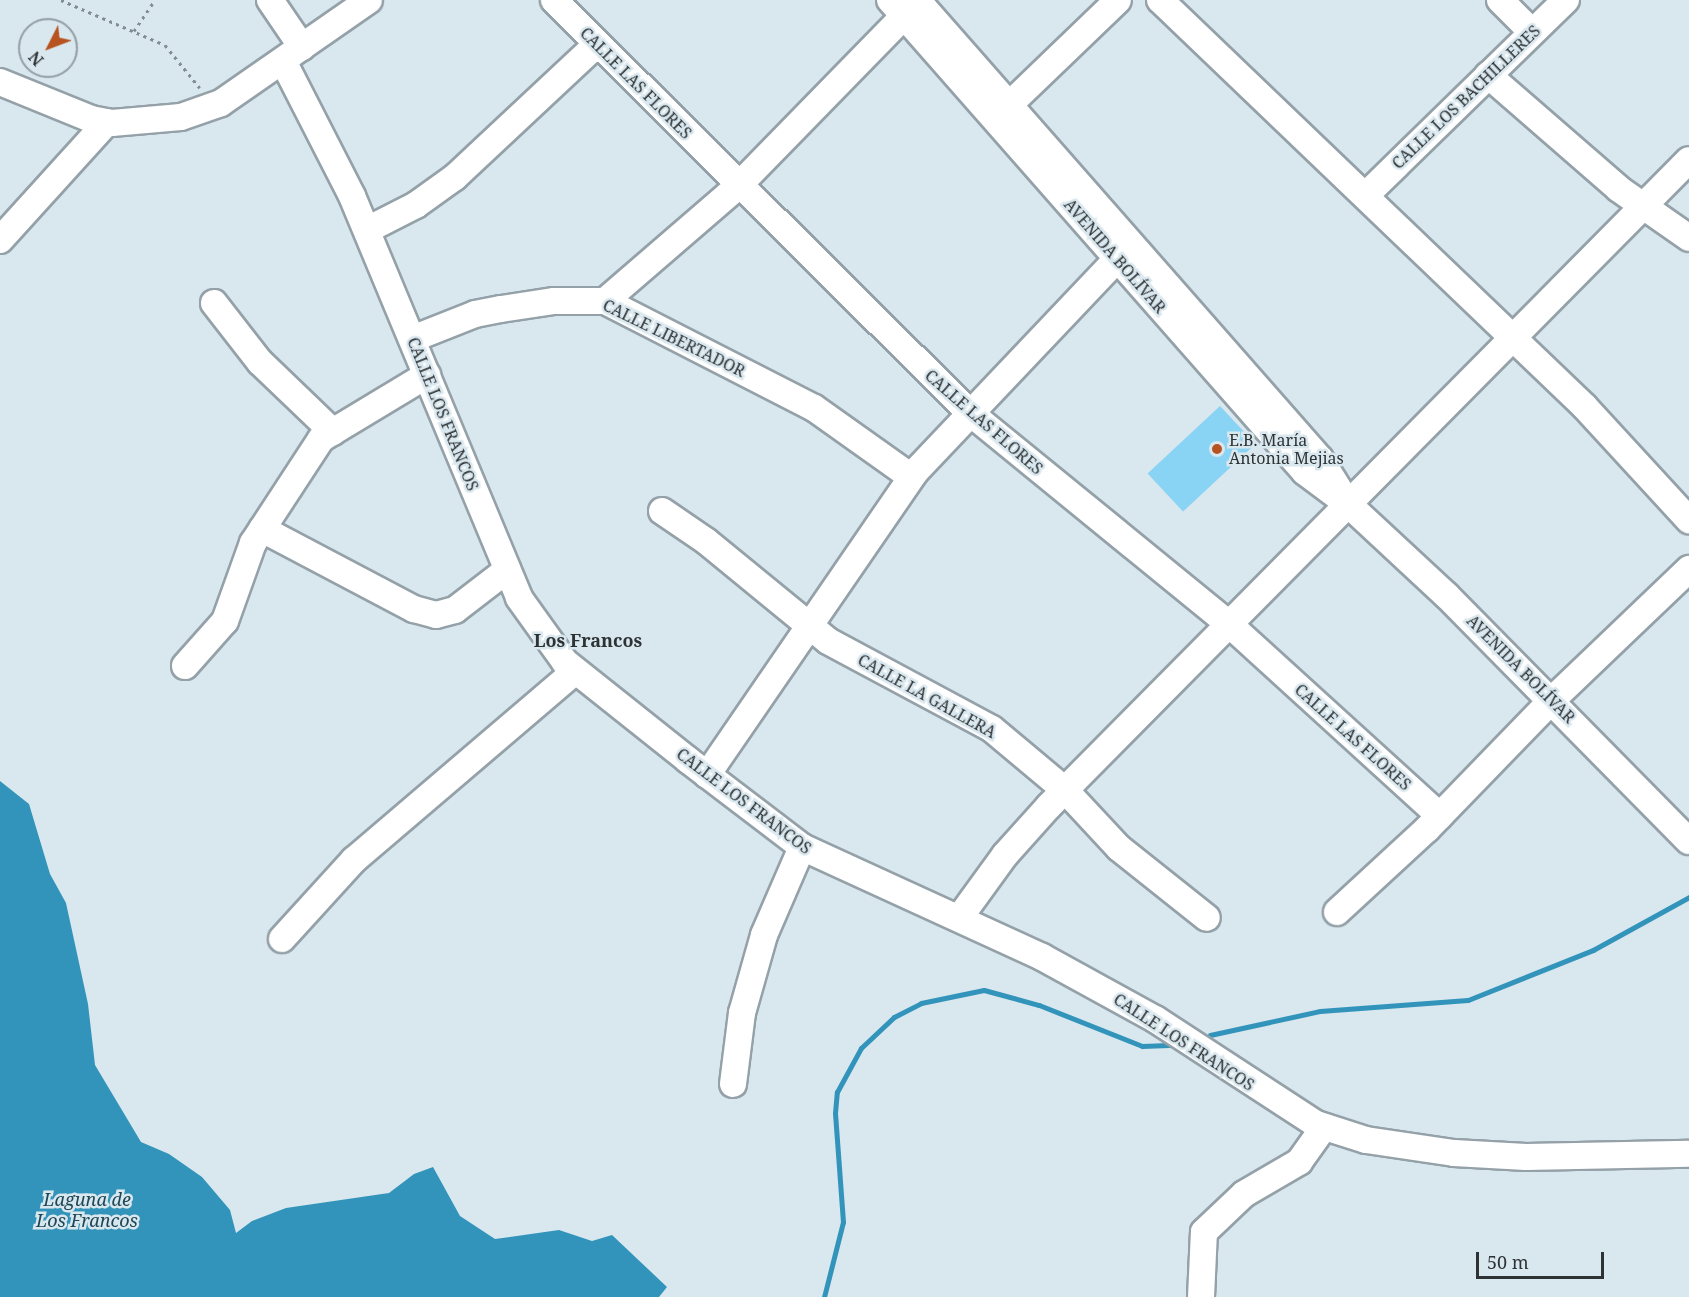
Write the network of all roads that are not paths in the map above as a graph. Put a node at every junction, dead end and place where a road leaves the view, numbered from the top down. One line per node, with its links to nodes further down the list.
1 (270, 0): 11 (street, CALLE LOS FRANCOS)
2 (369, 0): 11 (street)
3 (554, 0): 10 (street, CALLE LAS FLORES)
4 (1118, 0): 14 (street)
5 (1160, 0): 18 (street)
6 (1500, 0): 9 (street)
7 (1566, 0): 9 (street, CALLE LOS BACHILLERES)
8 (904, 5): 14 (street, AVENIDA BOLÍVAR); 17 (street); 23 (street, AVENIDA BOLÍVAR)
9 (1532, 32): 12 (street, CALLE LOS BACHILLERES)
10 (597, 44): 17 (street, CALLE LAS FLORES); 20 (street)
11 (292, 54): 15 (street); 20 (street, CALLE LOS FRANCOS)
12 (1488, 75): 18 (street, CALLE LOS BACHILLERES); 19 (street)
13 (0, 82): 15 (street)
14 (1009, 105): 32 (street, AVENIDA BOLÍVAR)
15 (106, 122): 22 (street)
16 (1689, 160): 19 (street)
17 (738, 186): 24 (street); 29 (street, CALLE LAS FLORES)
18 (1366, 194): 27 (street)
19 (1646, 205): 21 (street); 27 (street)
20 (367, 230): 26 (street, CALLE LOS FRANCOS)
21 (1689, 238)
22 (0, 240)
23 (1117, 259): 29 (street); 32 (street, AVENIDA BOLÍVAR)
24 (605, 301): 26 (street, CALLE LIBERTADOR); 31 (street, CALLE LIBERTADOR)
25 (214, 303): 30 (street)
26 (412, 339): 28 (street, CALLE LOS FRANCOS)
27 (1515, 339): 32 (street); 34 (street)
28 (426, 375): 30 (street); 36 (street, CALLE LOS FRANCOS)
29 (969, 412): 31 (street); 38 (street, CALLE LAS FLORES)
30 (333, 432): 35 (street)
31 (911, 477): 39 (street)
32 (1348, 504): 38 (street); 42 (street, AVENIDA BOLÍVAR)
33 (662, 511): 39 (street, CALLE LA GALLERA)
34 (1689, 520)
35 (262, 529): 36 (street); 40 (street)
36 (507, 570): 41 (street, CALLE LOS FRANCOS)
37 (1689, 570): 42 (street)
38 (1228, 624): 44 (street); 45 (street, CALLE LAS FLORES)
39 (808, 627): 43 (street); 44 (street, CALLE LA GALLERA)
40 (185, 666)
41 (575, 671): 43 (street, CALLE LOS FRANCOS); 51 (street)
42 (1552, 700): 45 (street); 46 (street, AVENIDA BOLÍVAR)
43 (707, 775): 47 (street, CALLE LOS FRANCOS)
44 (1065, 790): 49 (street); 50 (street, CALLE LA GALLERA)
45 (1440, 816): 48 (street)
46 (1687, 835)
47 (802, 847): 49 (street, CALLE LOS FRANCOS); 52 (street)
48 (1337, 912)
49 (960, 917): 53 (street, CALLE LOS FRANCOS)
50 (1207, 918)
51 (282, 939)
52 (733, 1084)
53 (1324, 1127): 54 (street, CALLE LOS FRANCOS); 55 (street)
54 (1689, 1154)
55 (1201, 1297)

